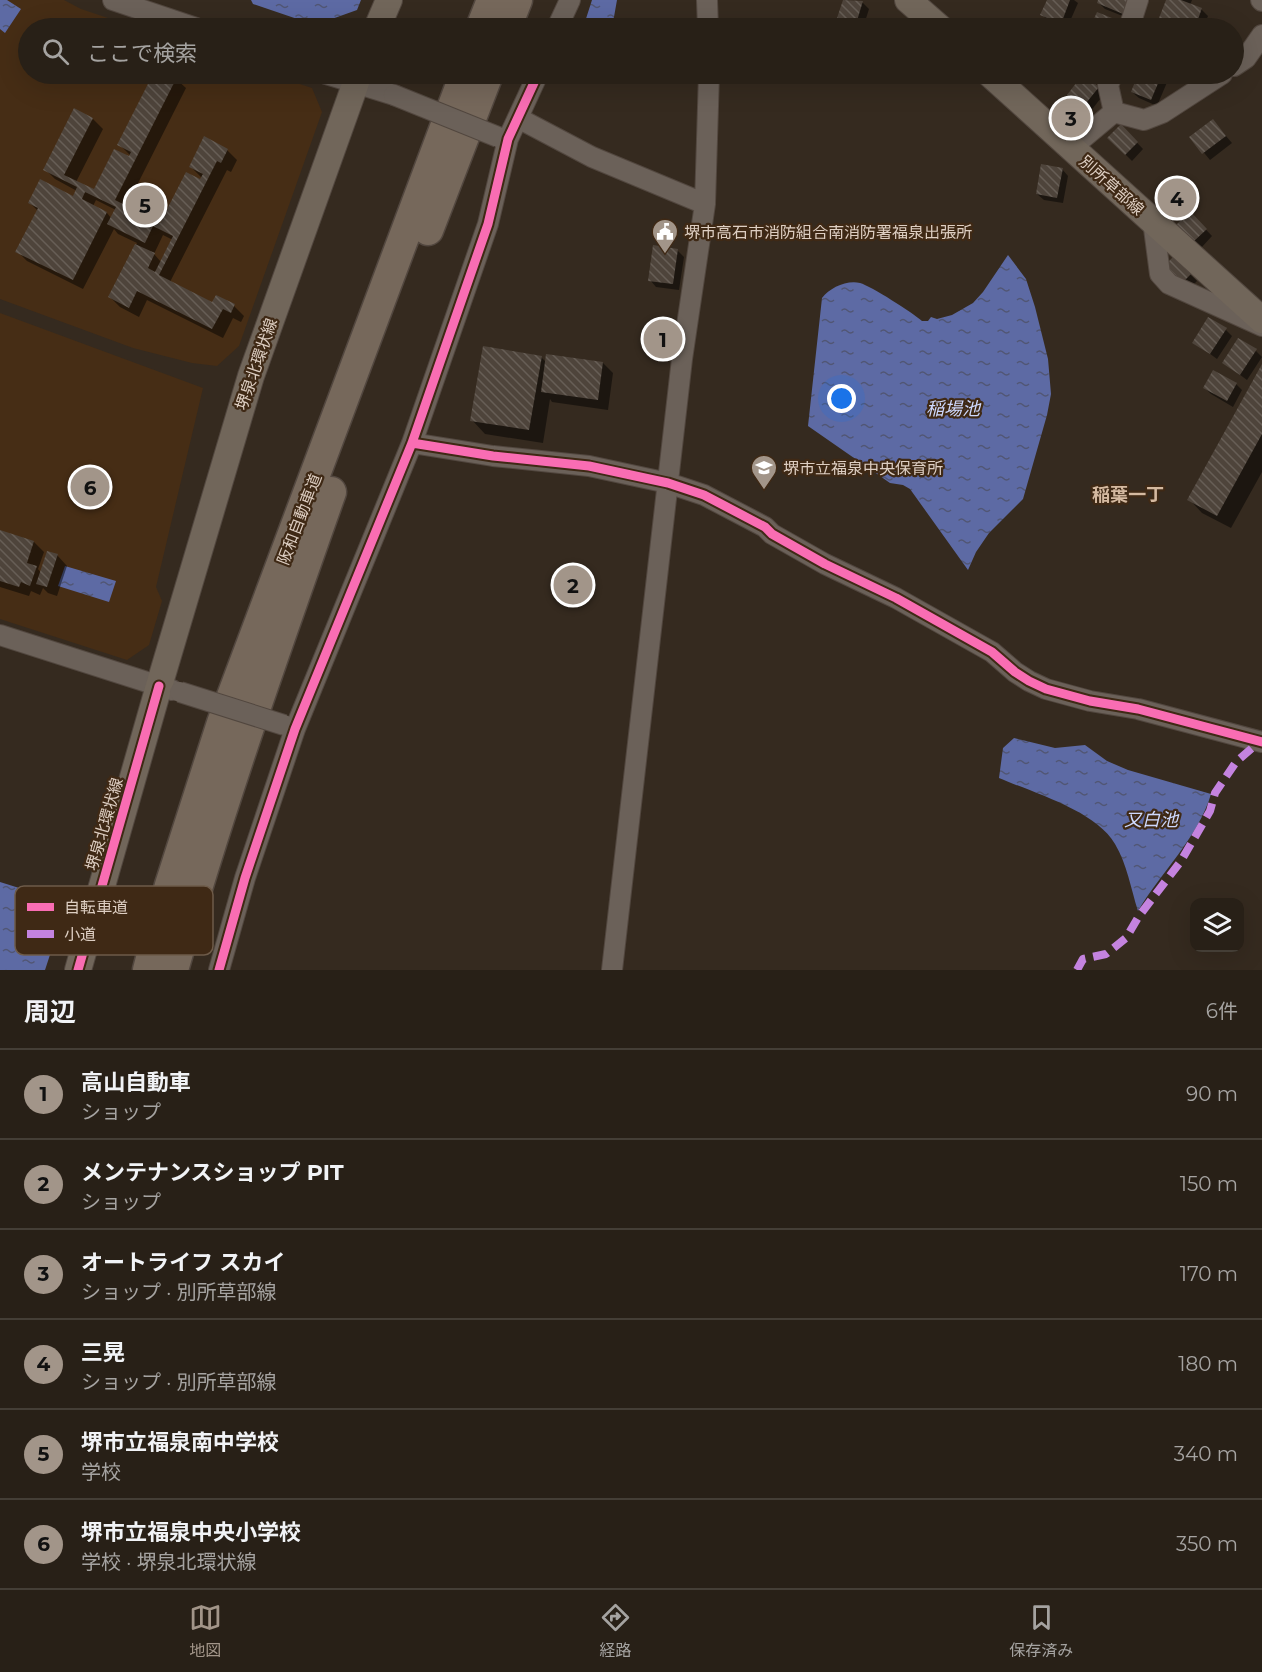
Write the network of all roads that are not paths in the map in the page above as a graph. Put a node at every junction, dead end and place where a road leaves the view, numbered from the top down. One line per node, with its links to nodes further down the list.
1 (113, 0): 9 (street)
2 (389, 0): 10 (main road)
3 (492, 0): 11 (highway)
4 (517, 0): 12 (highway)
5 (570, 0): 13 (street)
6 (707, 0): 14 (street)
7 (908, 0): 15 (main road)
8 (1138, 0): 16 (street)
9 (166, 18)
10 (381, 18)
11 (485, 18)
12 (510, 18)
13 (562, 18)
14 (708, 18)
15 (929, 18)
16 (1132, 18)
17 (1262, 36): 18 (street)
18 (1244, 59)
19 (355, 84): 39 (main road, 堺泉北環状線)
20 (369, 84): 30 (street, bridge)
21 (461, 84): 43 (highway, 阪和自動車道)
22 (484, 84): 44 (highway, 阪和自動車道)
23 (533, 84): 29 (street)
24 (710, 84): 32 (street)
25 (1001, 84): 31 (main road, 別所草部線)
26 (1108, 84): 28 (street)
27 (1206, 84): 28 (street)
28 (1114, 112): 31 (street)
29 (518, 118): 30 (street); 32 (street)
30 (503, 138): 36 (street)
31 (1071, 148): 33 (main road, 別所草部線)
32 (705, 204): 37 (street)
33 (1153, 221): 34 (main road, 別所草部線); 35 (street)
34 (1262, 320)
35 (1262, 326)
36 (412, 442): 37 (street); 40 (street)
37 (668, 483): 41 (street); 52 (street)
38 (0, 635): 39 (street)
39 (169, 689): 40 (street, bridge); 42 (main road, 堺泉北環状線)
40 (290, 727): 51 (street)
41 (1262, 742)
42 (105, 886)
43 (170, 886)
44 (197, 886)
45 (83, 955): 48 (main road, 堺泉北環状線)
46 (152, 955): 49 (highway, 阪和自動車道)
47 (177, 955): 50 (highway, 阪和自動車道)
48 (78, 970)
49 (148, 970)
50 (173, 970)
51 (219, 970)
52 (612, 970)

